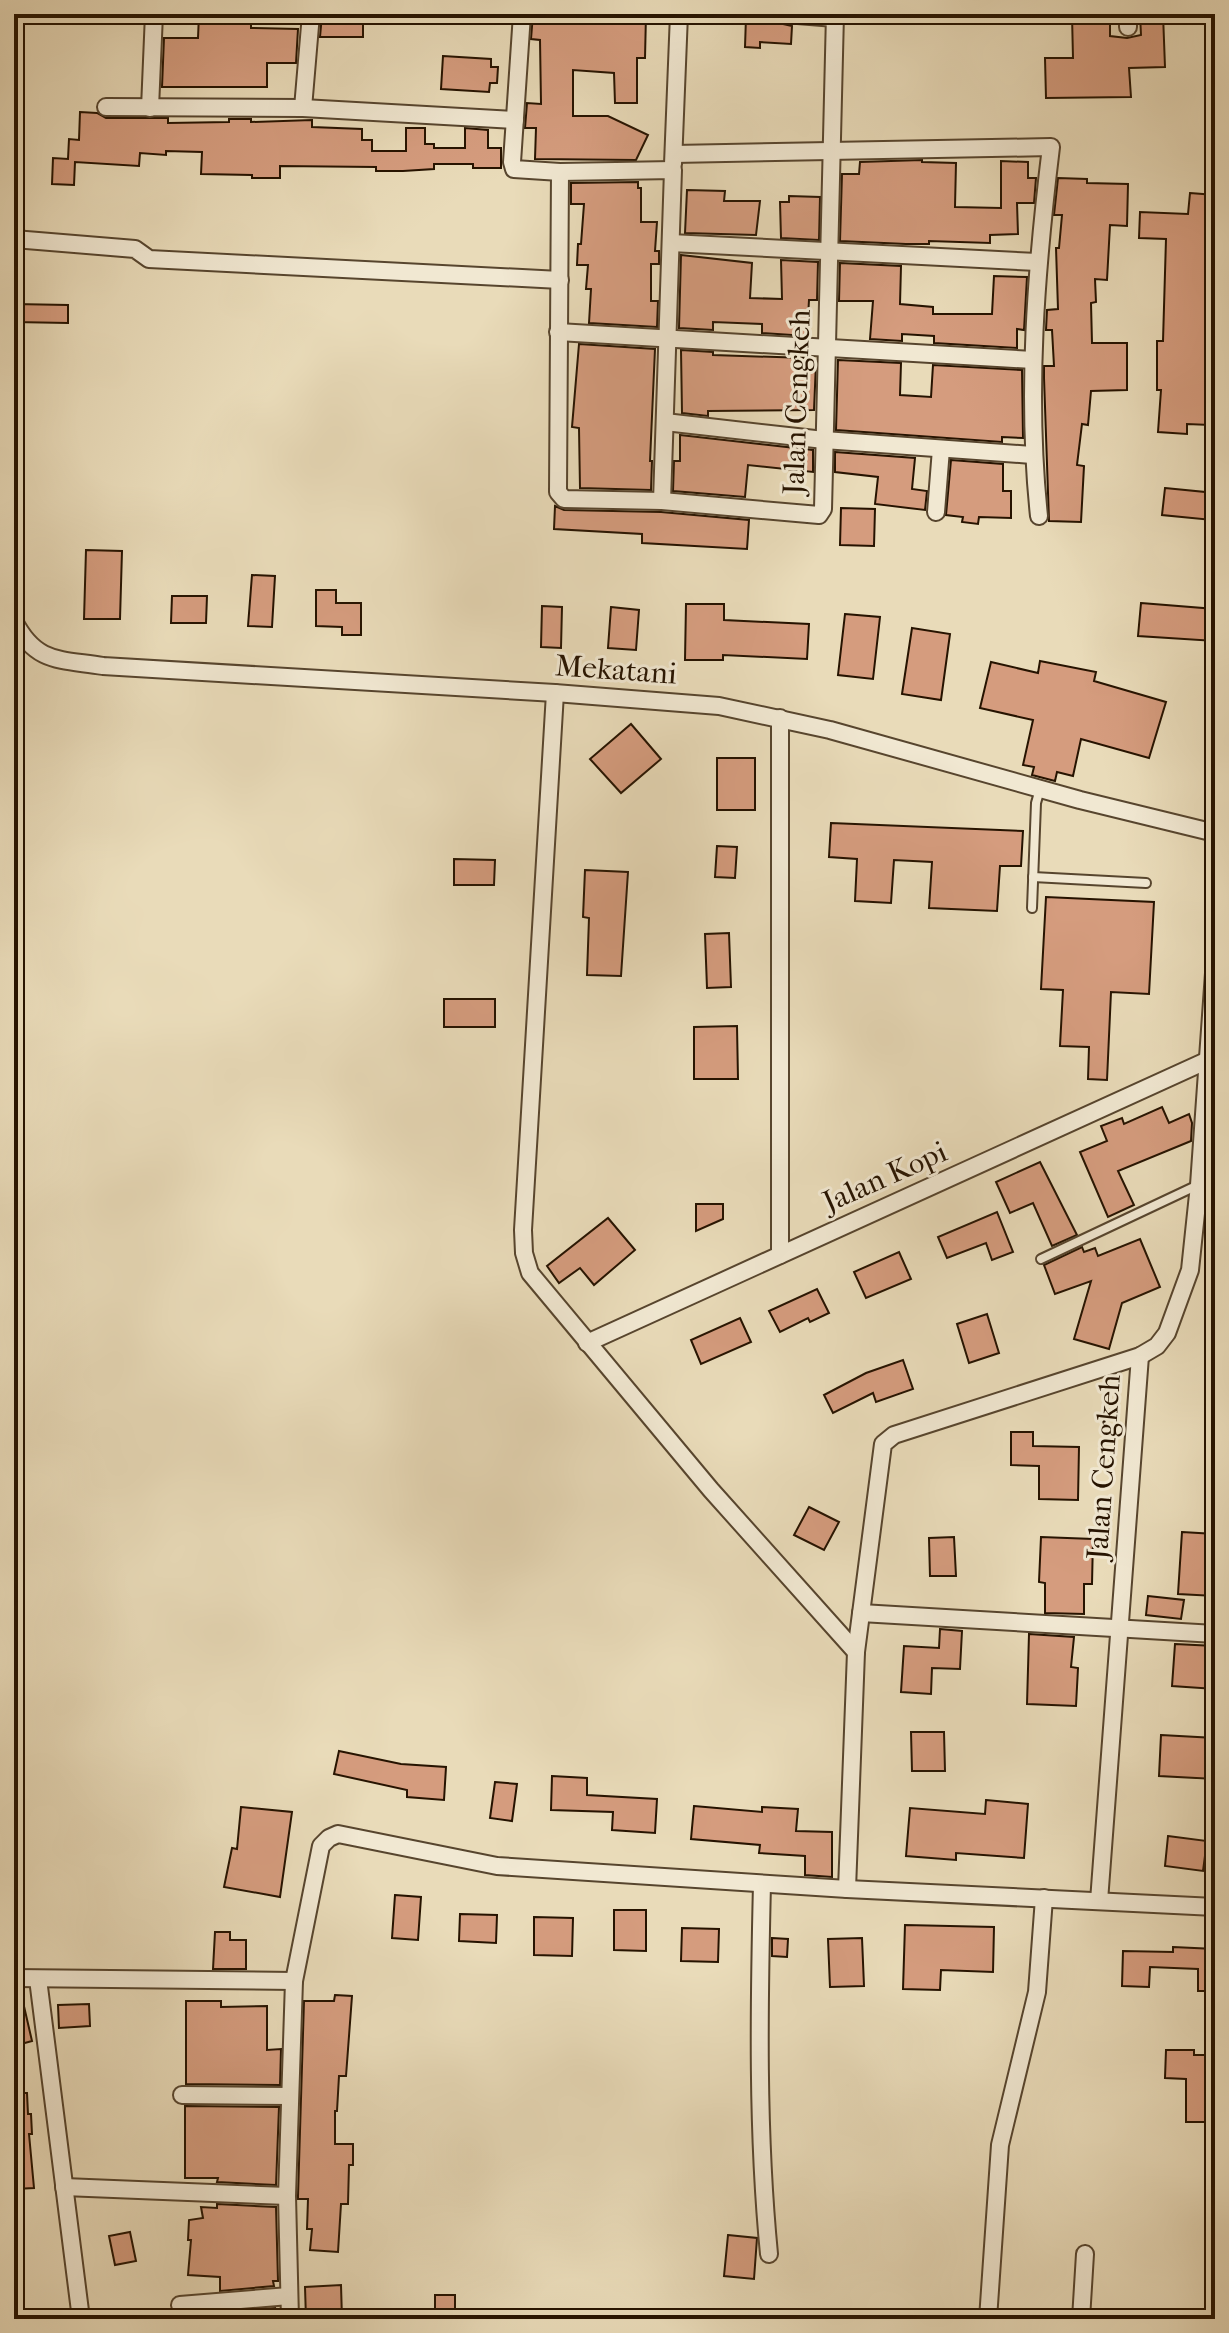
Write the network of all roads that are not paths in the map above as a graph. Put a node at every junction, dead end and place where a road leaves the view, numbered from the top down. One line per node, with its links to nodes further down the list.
1 (154, 14): 8 (street)
2 (311, 14): 9 (street)
3 (522, 14): 10 (street)
4 (679, 14): 12 (street)
5 (785, 14): 6 (street)
6 (835, 16): 11 (street, Jalan Cengkeh)
7 (106, 107): 8 (street)
8 (150, 108): 9 (street)
9 (303, 108): 10 (street)
10 (515, 120): 13 (street)
11 (832, 151): 12 (street); 16 (street, Jalan Cengkeh); 17 (street)
12 (674, 162): 13 (street); 15 (street)
13 (560, 172): 18 (street)
14 (14, 239): 18 (street)
15 (671, 243): 16 (street); 20 (street)
16 (829, 253): 17 (street); 21 (street, Jalan Cengkeh)
17 (1037, 262): 22 (street)
18 (560, 280): 19 (street)
19 (558, 332): 20 (street); 27 (street, Jalan Cengkeh)
20 (668, 339): 21 (street); 23 (street)
21 (827, 349): 22 (street); 24 (street, Jalan Cengkeh)
22 (1033, 360): 26 (street)
23 (665, 422): 24 (street); 27 (street)
24 (824, 440): 25 (street); 27 (street, Jalan Cengkeh)
25 (941, 449): 26 (street); 28 (street)
26 (1032, 455): 29 (street)
27 (662, 501)
28 (936, 512)
29 (1039, 516)
30 (14, 621): 31 (street, Mekatani)
31 (555, 693): 32 (street, Mekatani); 44 (street)
32 (780, 718): 33 (street, Mekatani); 42 (street)
33 (1040, 789): 34 (street, Mekatani); 35 (lane)
34 (1215, 833)
35 (1033, 877): 36 (lane); 37 (lane)
36 (1146, 883)
37 (1032, 908)
38 (1215, 959): 39 (street, Jalan Cengkeh)
39 (1206, 1061): 40 (street, Jalan Cengkeh); 42 (street, Jalan Kopi)
40 (1209, 1124): 41 (street, Jalan Cengkeh)
41 (1199, 1185): 43 (lane); 45 (street, Jalan Cengkeh)
42 (780, 1255): 44 (street, Jalan Kopi)
43 (1041, 1259)
44 (587, 1343): 49 (street)
45 (1140, 1356): 46 (street); 47 (street, Jalan Cengkeh)
46 (861, 1613): 47 (street); 49 (street)
47 (1120, 1628): 48 (street); 53 (street, Jalan Cengkeh)
48 (1215, 1634)
49 (856, 1652): 51 (street)
50 (762, 1884): 51 (street); 57 (street); 62 (street)
51 (847, 1889): 52 (street)
52 (1044, 1898): 53 (street); 68 (street)
53 (1099, 1901): 54 (street)
54 (1215, 1907)
55 (14, 1978): 56 (street)
56 (38, 1979): 57 (street); 60 (street)
57 (294, 1981): 59 (street)
58 (182, 2095): 59 (street)
59 (290, 2096): 61 (street)
60 (64, 2187): 61 (street); 66 (street)
61 (287, 2196): 64 (street)
62 (769, 2254)
63 (1085, 2254): 69 (street)
64 (289, 2296): 65 (street); 67 (street)
65 (180, 2305)
66 (81, 2319)
67 (290, 2319)
68 (988, 2319)
69 (1081, 2319)

